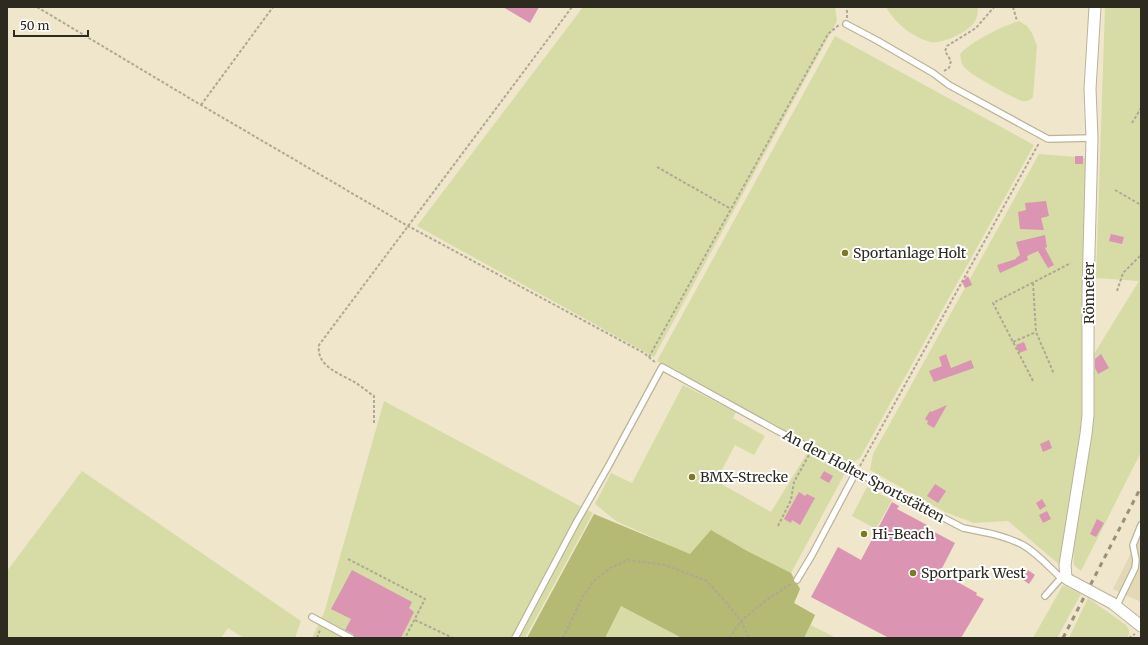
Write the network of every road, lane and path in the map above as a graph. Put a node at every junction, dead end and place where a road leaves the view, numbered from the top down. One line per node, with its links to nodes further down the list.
1 (37, 7): 10 (path)
2 (274, 7): 10 (path)
3 (572, 7): 19 (path)
4 (994, 7): 9 (path)
5 (1013, 7): 7 (path)
6 (1095, 7): 14 (street, Rönneter)
7 (1017, 21)
8 (846, 24): 9 (lane); 18 (path)
9 (933, 73): 13 (lane)
10 (201, 105): 19 (path)
11 (1141, 108): 12 (path)
12 (1132, 123)
13 (1043, 136): 14 (lane); 32 (path)
14 (1092, 138): 36 (street, Rönneter)
15 (657, 167): 18 (path)
16 (1115, 190): 17 (path)
17 (1141, 205)
18 (731, 209): 26 (path)
19 (408, 226): 26 (path); 30 (path)
20 (1141, 255): 23 (path)
21 (1072, 263): 22 (path)
22 (1033, 282): 24 (path); 25 (path)
23 (1117, 291)
24 (1036, 332): 25 (path); 28 (path)
25 (1013, 342): 29 (path)
26 (649, 357): 27 (path)
27 (662, 367): 31 (lane, An den Holter Sportstätten); 48 (lane)
28 (1054, 374)
29 (1033, 381)
30 (374, 423)
31 (813, 449): 32 (lane, An den Holter Sportstätten); 34 (path)
32 (856, 472): 36 (lane, An den Holter Sportstätten); 37 (lane)
33 (1141, 525): 39 (lane)
34 (778, 526)
35 (348, 558): 42 (path)
36 (1066, 578): 38 (lane); 39 (street, bridge)
37 (797, 580): 43 (path)
38 (1045, 596)
39 (1114, 604): 40 (street); 44 (street)
40 (1141, 615)
41 (312, 618): 45 (lane)
42 (415, 620): 46 (path); 47 (path)
43 (741, 621): 49 (path); 50 (path); 51 (path)
44 (1141, 626)
45 (351, 638)
46 (405, 638)
47 (453, 638)
48 (515, 638)
49 (563, 638)
50 (729, 638)
51 (749, 638)

